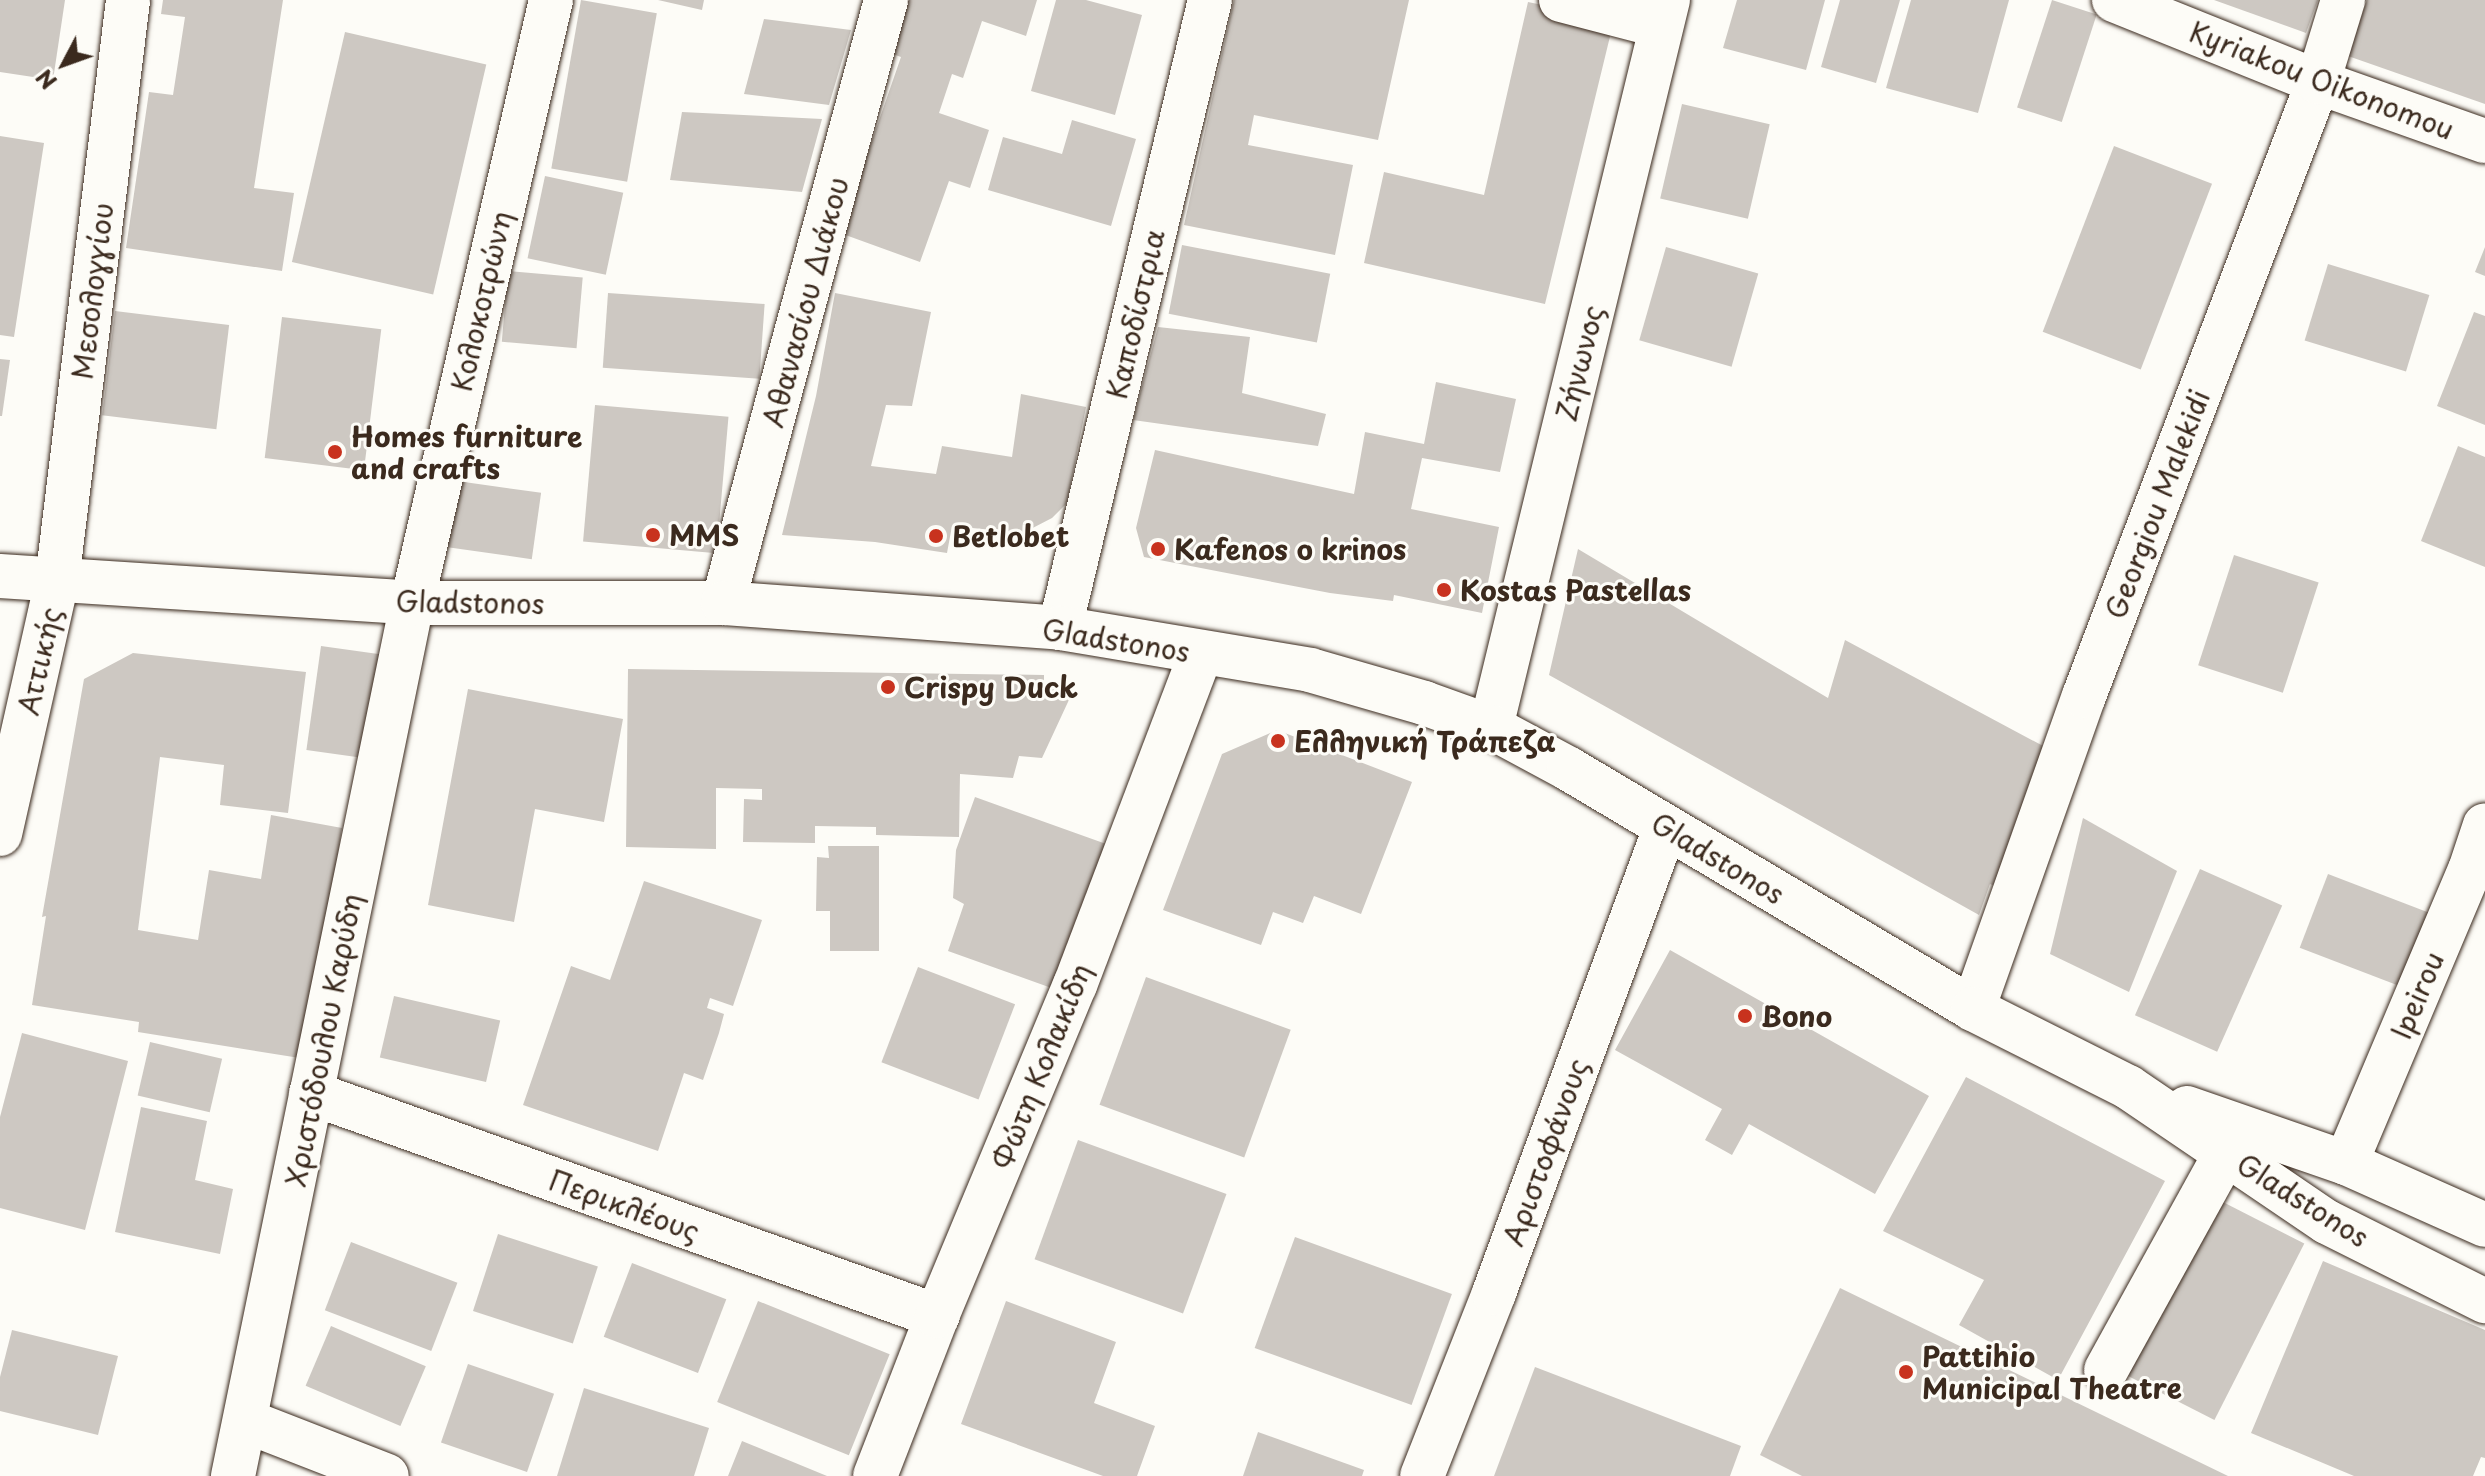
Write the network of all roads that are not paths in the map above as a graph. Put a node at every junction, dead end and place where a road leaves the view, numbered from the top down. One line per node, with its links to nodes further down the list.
1 (128, 0): 12 (street, Μεσολογγίου)
2 (551, 0): 13 (street, Κολοκοτρώνη)
3 (886, 0): 14 (street, Αθανασίου Διάκου)
4 (1210, 0): 15 (street, Καποδίστρια)
5 (1561, 0): 8 (street)
6 (2114, 0): 9 (street, Kyriakou Oikonomou)
7 (2343, 0): 9 (street, Georgiou Malekidi)
8 (1664, 13): 17 (street, Ζήνωνος)
9 (2318, 82): 10 (street, Kyriakou Oikonomou); 22 (street, Georgiou Malekidi)
10 (2485, 141)
11 (0, 576): 12 (street, Gladstonos)
12 (57, 581): 13 (street, Gladstonos); 20 (street, Αττικής)
13 (412, 603): 14 (street, Gladstonos); 24 (street, Χριστόδουλου Καρύδη)
14 (723, 603): 15 (street, Gladstonos)
15 (1060, 628): 16 (street, Gladstonos)
16 (1201, 654): 17 (street, Gladstonos); 29 (street, Φώτη Κολακίδη)
17 (1491, 727): 19 (street, Gladstonos)
18 (2485, 825): 21 (street, Ipeirou)
19 (1665, 827): 22 (street, Gladstonos); 35 (street, Αριστοφάνους)
20 (0, 834)
21 (2477, 872): 26 (street, Ipeirou)
22 (1973, 1009): 23 (street, Gladstonos)
23 (2128, 1087): 25 (street, Gladstonos); 26 (street, Gladstonos)
24 (311, 1093): 29 (street, Περικλέους); 31 (street, Χριστόδουλου Καρύδη)
25 (2226, 1153): 28 (street, Gladstonos); 30 (street)
26 (2346, 1163): 27 (street, Gladstonos)
27 (2485, 1225)
28 (2485, 1301)
29 (937, 1316): 34 (street, Φώτη Κολακίδη)
30 (2106, 1370)
31 (246, 1421): 32 (street, Χριστόδουλου Καρύδη); 33 (street)
32 (233, 1476)
33 (387, 1476)
34 (875, 1476)
35 (1422, 1476)

